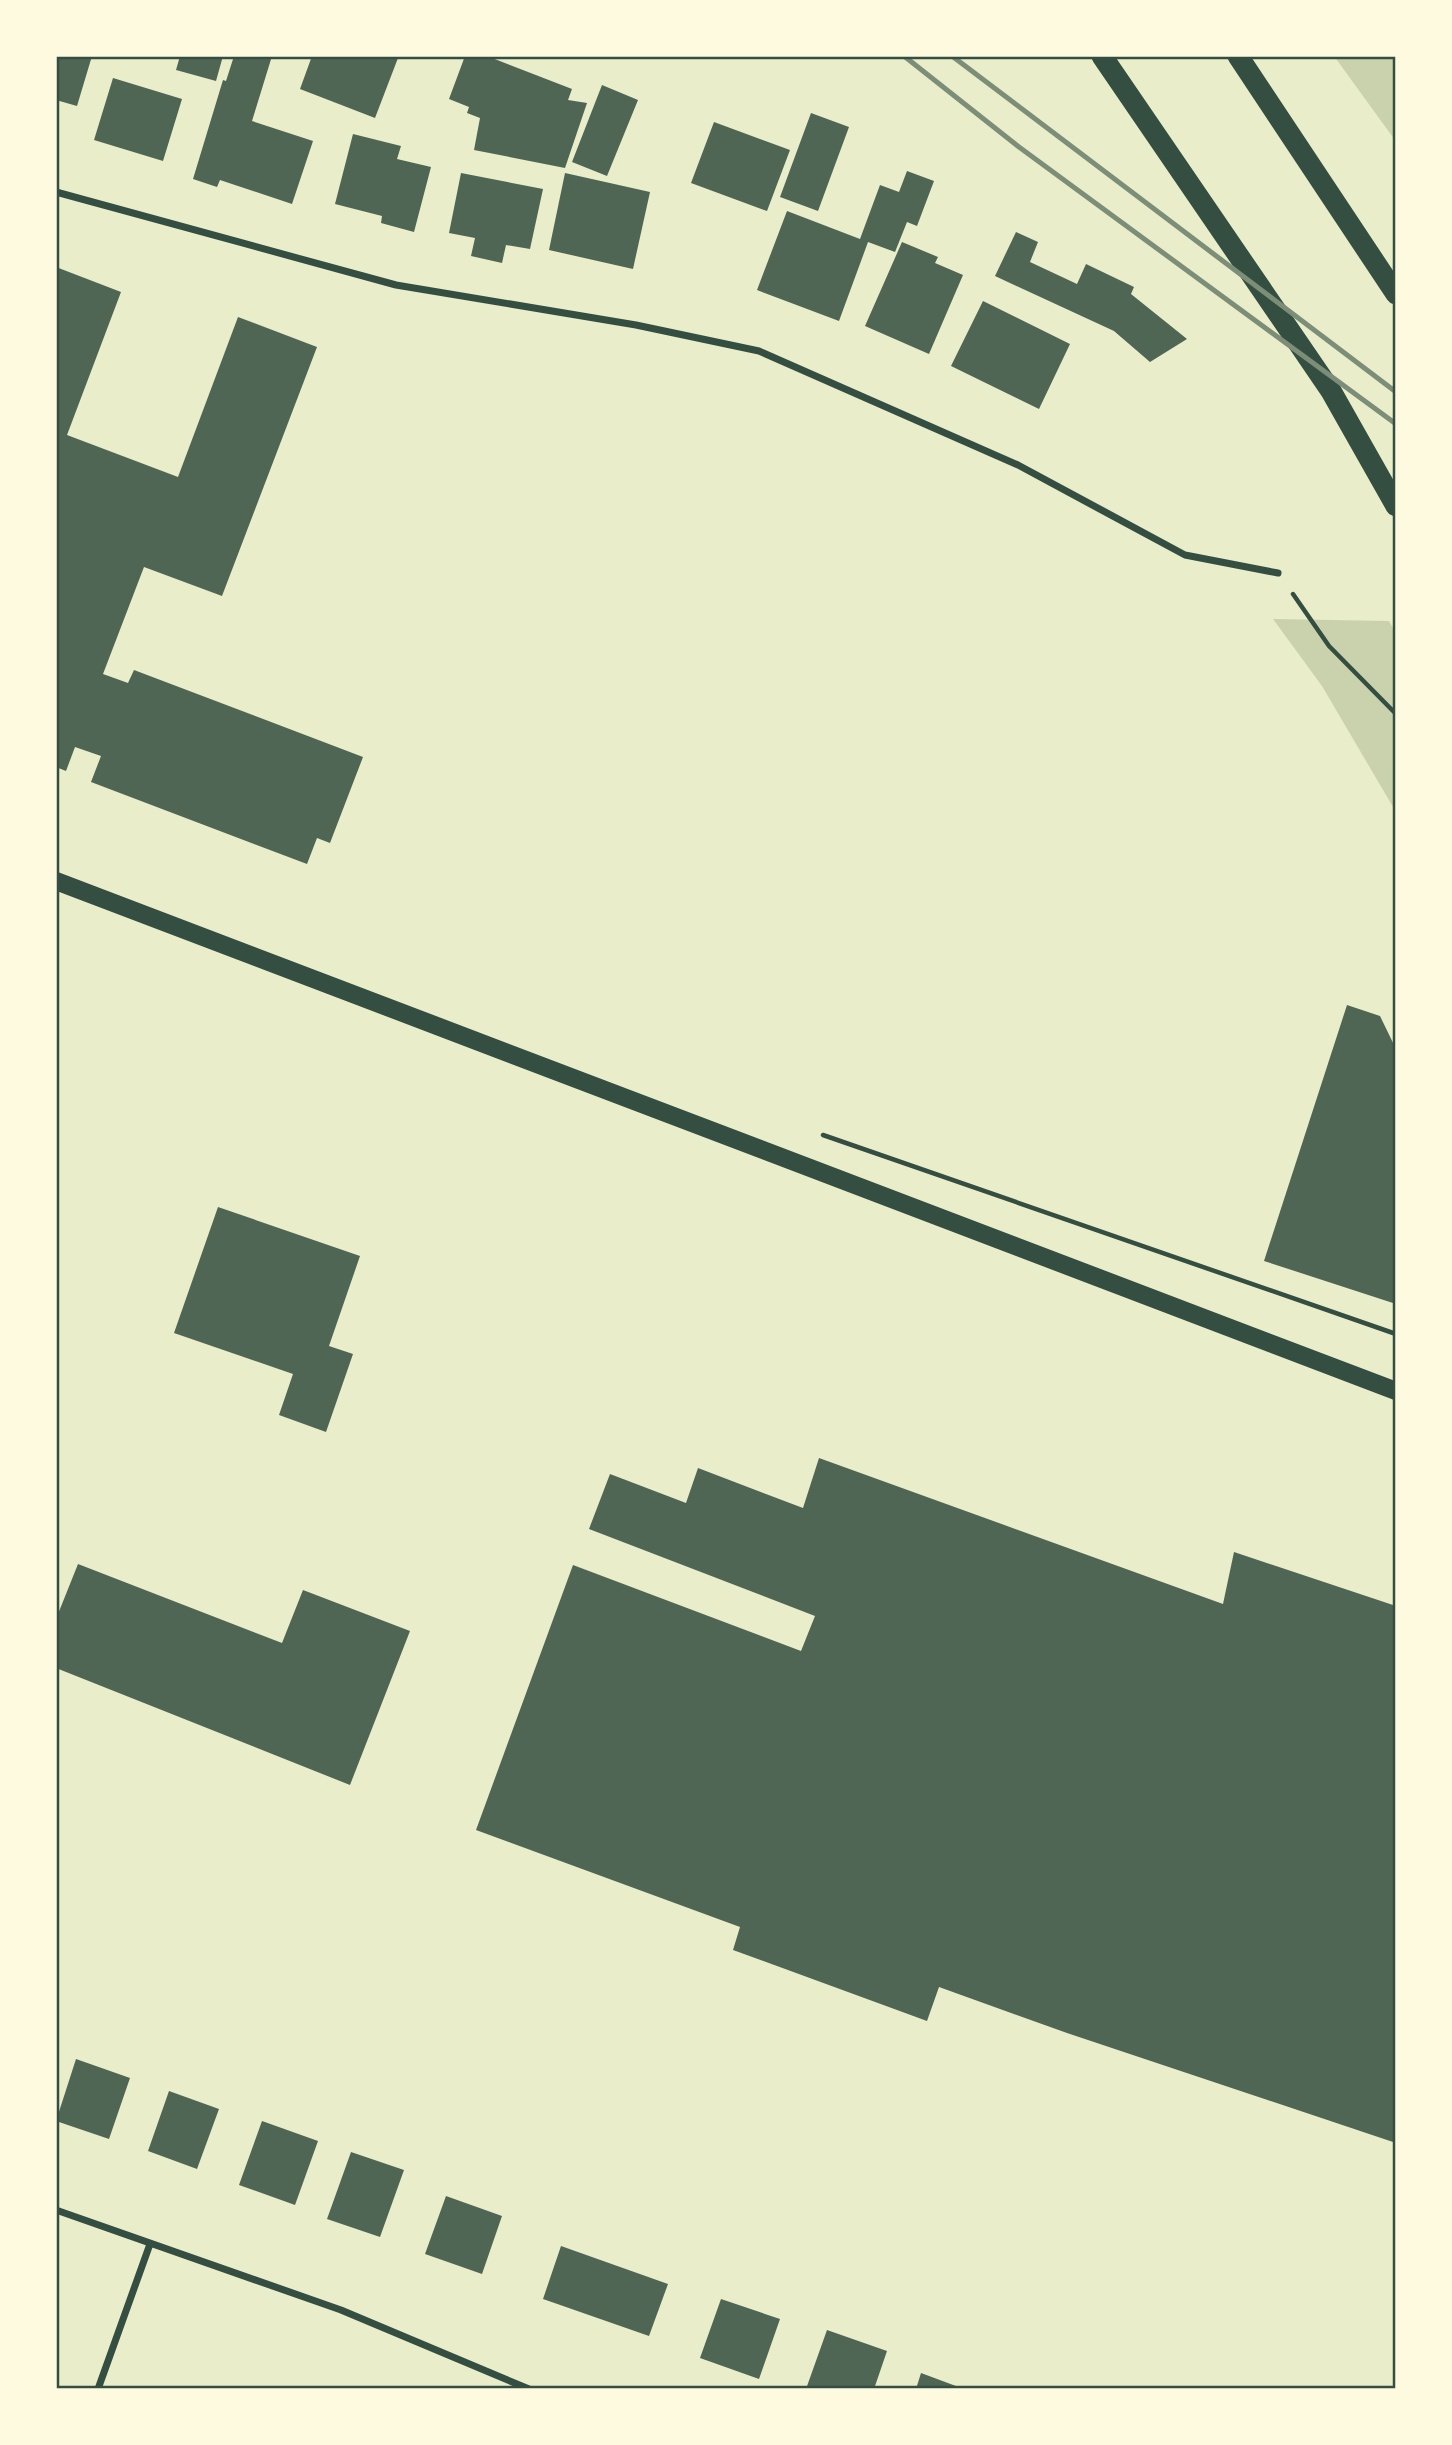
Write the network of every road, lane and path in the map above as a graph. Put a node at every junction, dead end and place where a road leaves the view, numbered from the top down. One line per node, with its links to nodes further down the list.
1 (1102, 56): 5 (highway)
2 (1238, 56): 4 (highway)
3 (56, 192): 6 (street)
4 (1396, 294)
5 (1396, 506)
6 (1278, 573): 7 (path)
7 (1396, 714)
8 (56, 881): 11 (main road)
9 (1216, 1272): 10 (path)
10 (1396, 1334)
11 (1396, 1391)
12 (56, 2210): 13 (street)
13 (150, 2244): 14 (street); 15 (street)
14 (97, 2389)
15 (529, 2389)

